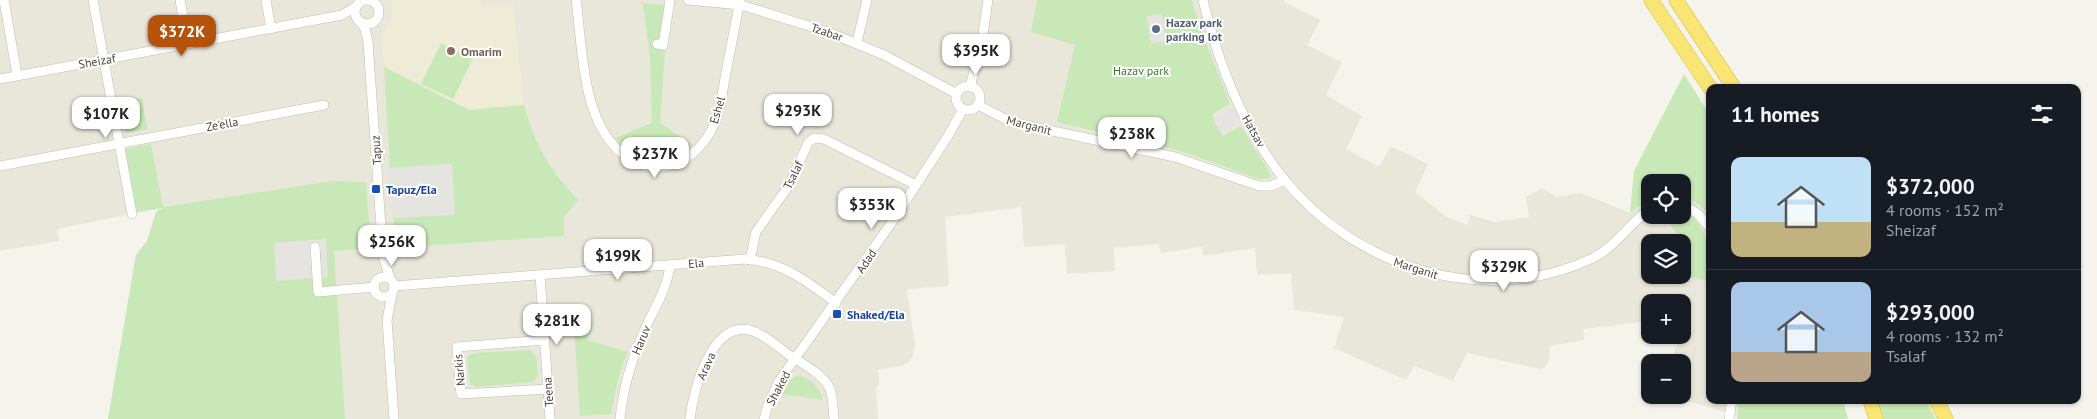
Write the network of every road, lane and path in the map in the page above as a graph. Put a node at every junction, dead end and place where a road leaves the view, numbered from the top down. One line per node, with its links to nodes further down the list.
1 (4, 0): 25 (street)
2 (93, 0): 24 (street)
3 (180, 0): 21 (street)
4 (266, 0): 19 (street)
5 (576, 0): 14 (street, Eshel)
6 (670, 0): 22 (street)
7 (688, 0): 14 (street, Tzabar)
8 (868, 0): 20 (street)
9 (988, 0): 29 (street)
10 (1203, 0): 36 (street, Hatsav)
11 (1651, 0): 27 (highway)
12 (1676, 0): 28 (highway)
13 (372, 1): 15 (street); 18 (street)
14 (740, 2): 20 (street, Tzabar)
15 (359, 4): 16 (street, Sheizaf); 17 (street)
16 (342, 16): 17 (street, Sheizaf); 19 (street, Sheizaf)
17 (360, 21): 18 (street); 23 (street, Tapuz)
18 (375, 21): 23 (street, Tapuz)
19 (272, 29): 21 (street, Sheizaf)
20 (856, 42): 30 (street, Tzabar)
21 (188, 44): 24 (street, Sheizaf)
22 (657, 44)
23 (368, 45): 44 (street, Tapuz)
24 (104, 60): 25 (street, Sheizaf); 34 (street)
25 (17, 76): 26 (street, Sheizaf)
26 (0, 79)
27 (1707, 84)
28 (1731, 84)
29 (970, 87): 30 (street); 32 (street)
30 (957, 94): 33 (street)
31 (324, 105): 34 (street, Ze'ella)
32 (978, 105): 33 (street); 36 (street, Marganit)
33 (963, 109): 37 (street, Adad)
34 (120, 144): 35 (street, Ze'ella); 39 (street)
35 (0, 166)
36 (1285, 180): 42 (street, Hatsav)
37 (916, 185): 45 (street, Tsalaf); 50 (street, Adad)
38 (1691, 210): 41 (street)
39 (132, 214)
40 (1641, 216): 42 (street, Marganit)
41 (1706, 223)
42 (1347, 235)
43 (315, 247): 49 (street)
44 (383, 255): 48 (street, Tapuz); 49 (street, Tapuz)
45 (750, 260): 46 (street, Ela); 50 (street, Ela)
46 (670, 265): 47 (street, Ela); 59 (street, Haruv)
47 (540, 275): 48 (street, Ela); 52 (street, Teena)
48 (392, 286): 49 (street); 49 (street); 51 (street, Tapuz)
49 (377, 288): 51 (street, Tapuz)
50 (836, 303): 53 (street, Adad)
51 (387, 320): 57 (street, Tapuz)
52 (545, 340): 54 (street, Teena); 54 (street, Narkis)
53 (795, 359): 60 (street, Arava); 61 (street, Shaked); 62 (street, Arava)
54 (548, 389): 58 (street, Teena)
55 (1731, 404): 63 (street)
56 (1871, 404): 64 (highway)
57 (394, 419)
58 (550, 419)
59 (620, 419)
60 (690, 419)
61 (764, 419)
62 (834, 419)
63 (1729, 419)
64 (1876, 419)

